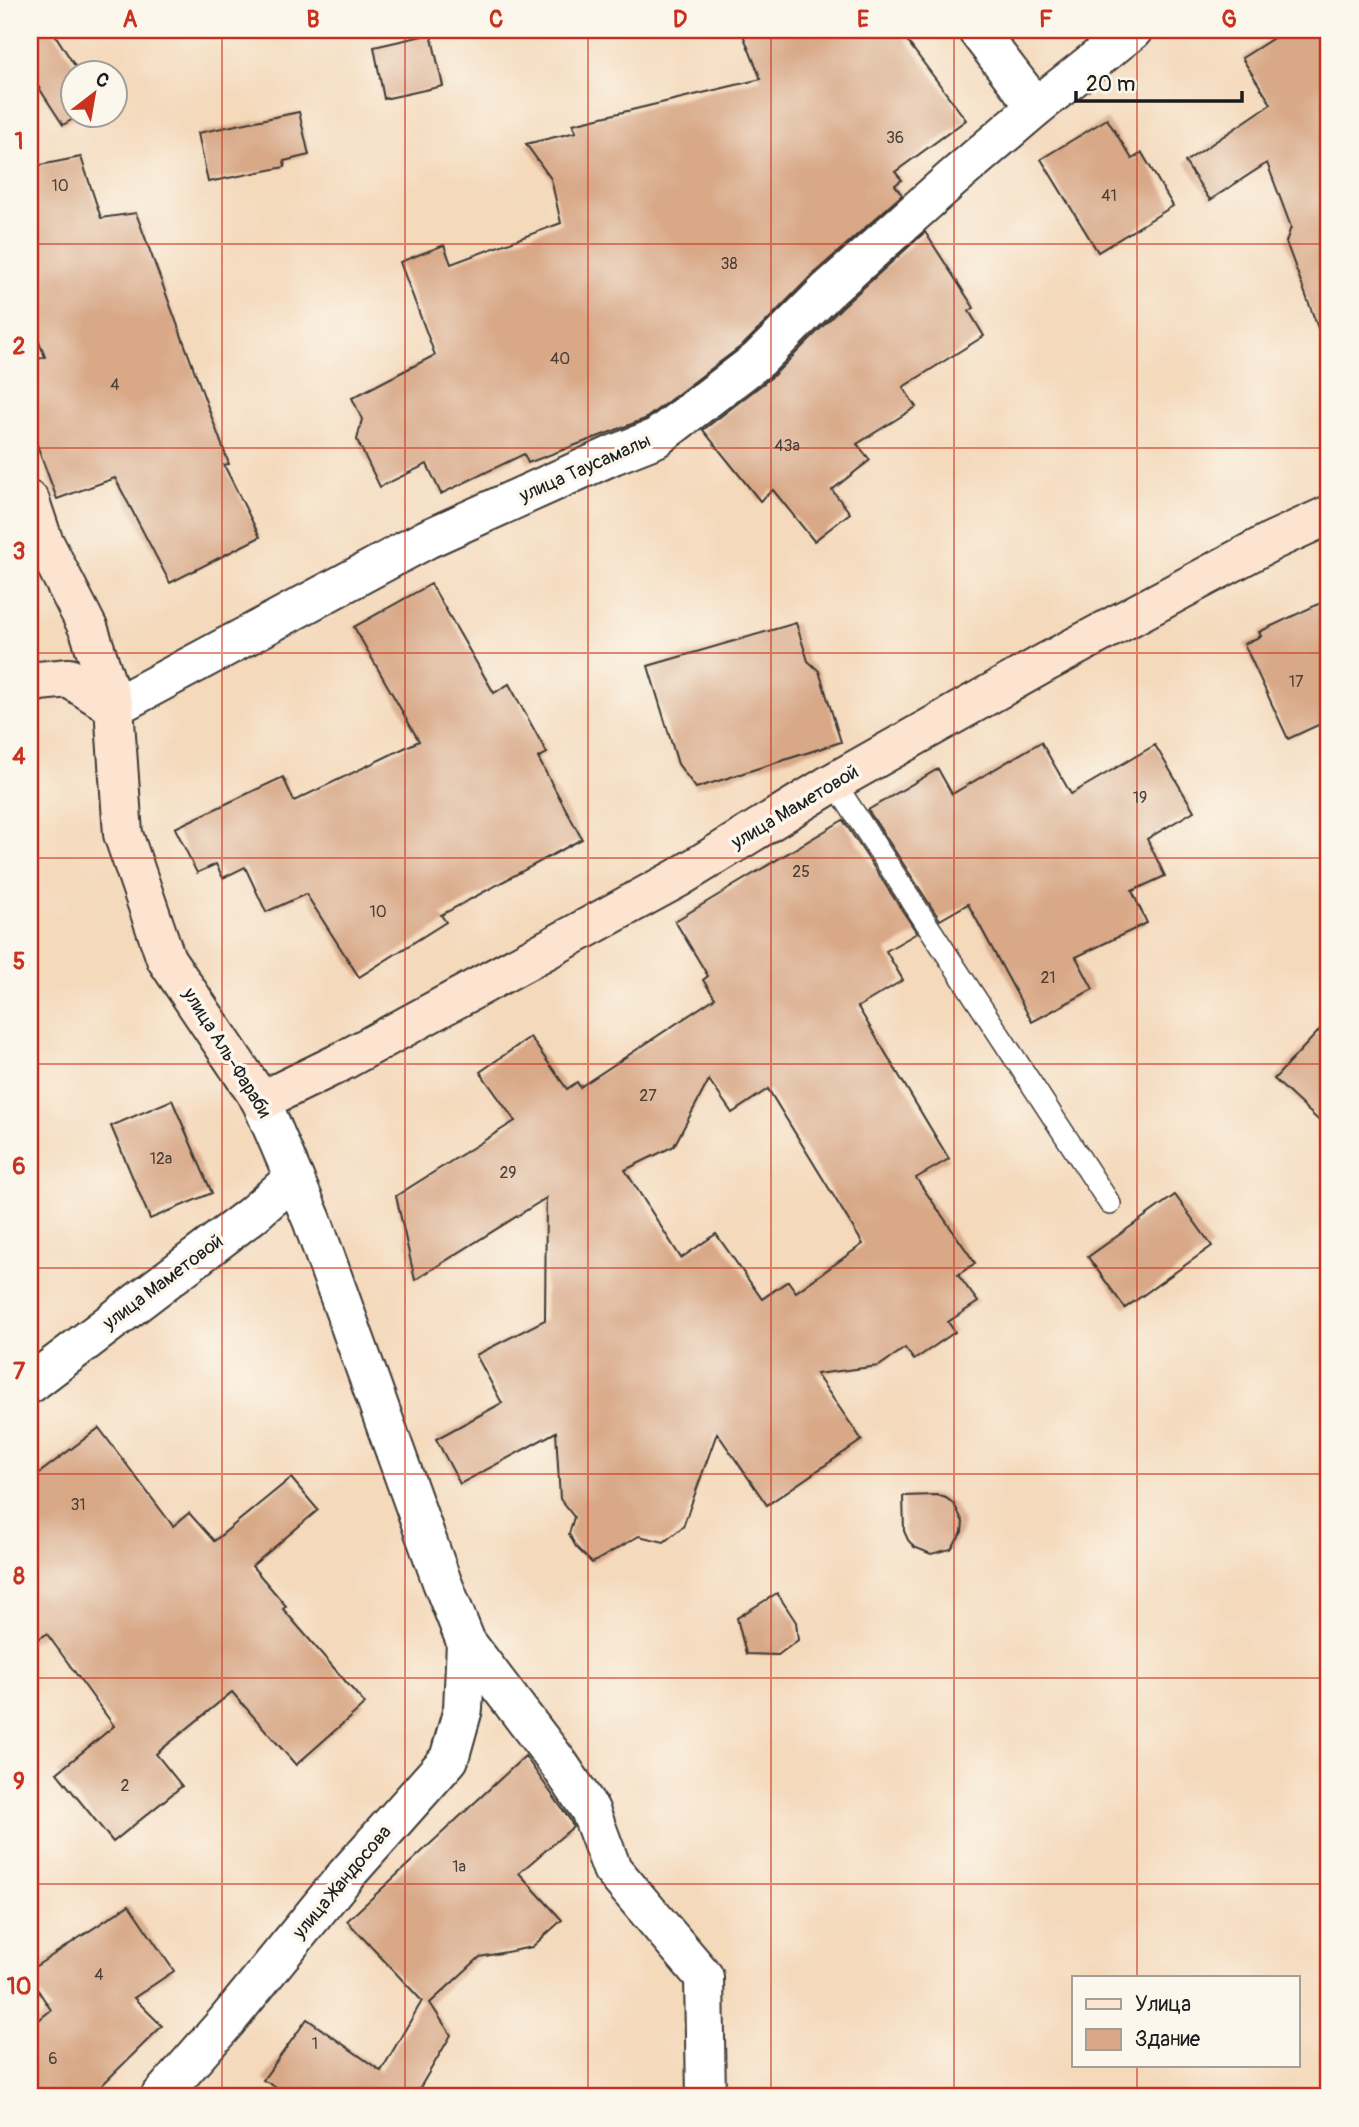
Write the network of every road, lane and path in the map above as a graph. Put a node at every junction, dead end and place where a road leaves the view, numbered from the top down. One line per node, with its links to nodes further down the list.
1 (977, 30): 3 (street)
2 (1133, 30): 3 (street, улица Таусамалы)
3 (1036, 107): 7 (street, улица Таусамалы)
4 (30, 501): 7 (street, улица Аль-Фараби)
5 (1329, 515): 8 (street, улица Маметовой)
6 (30, 685): 7 (street)
7 (114, 707): 9 (street, улица Аль-Фараби)
8 (834, 782): 9 (street, улица Маметовой); 11 (lane)
9 (261, 1101): 10 (street, улица Аль-Фараби)
10 (294, 1178): 12 (street, улица Маметовой); 13 (street, улица Аль-Фараби)
11 (1110, 1204)
12 (30, 1384)
13 (466, 1642): 14 (street, улица Жандосова); 15 (street)
14 (160, 2097)
15 (706, 2097)

